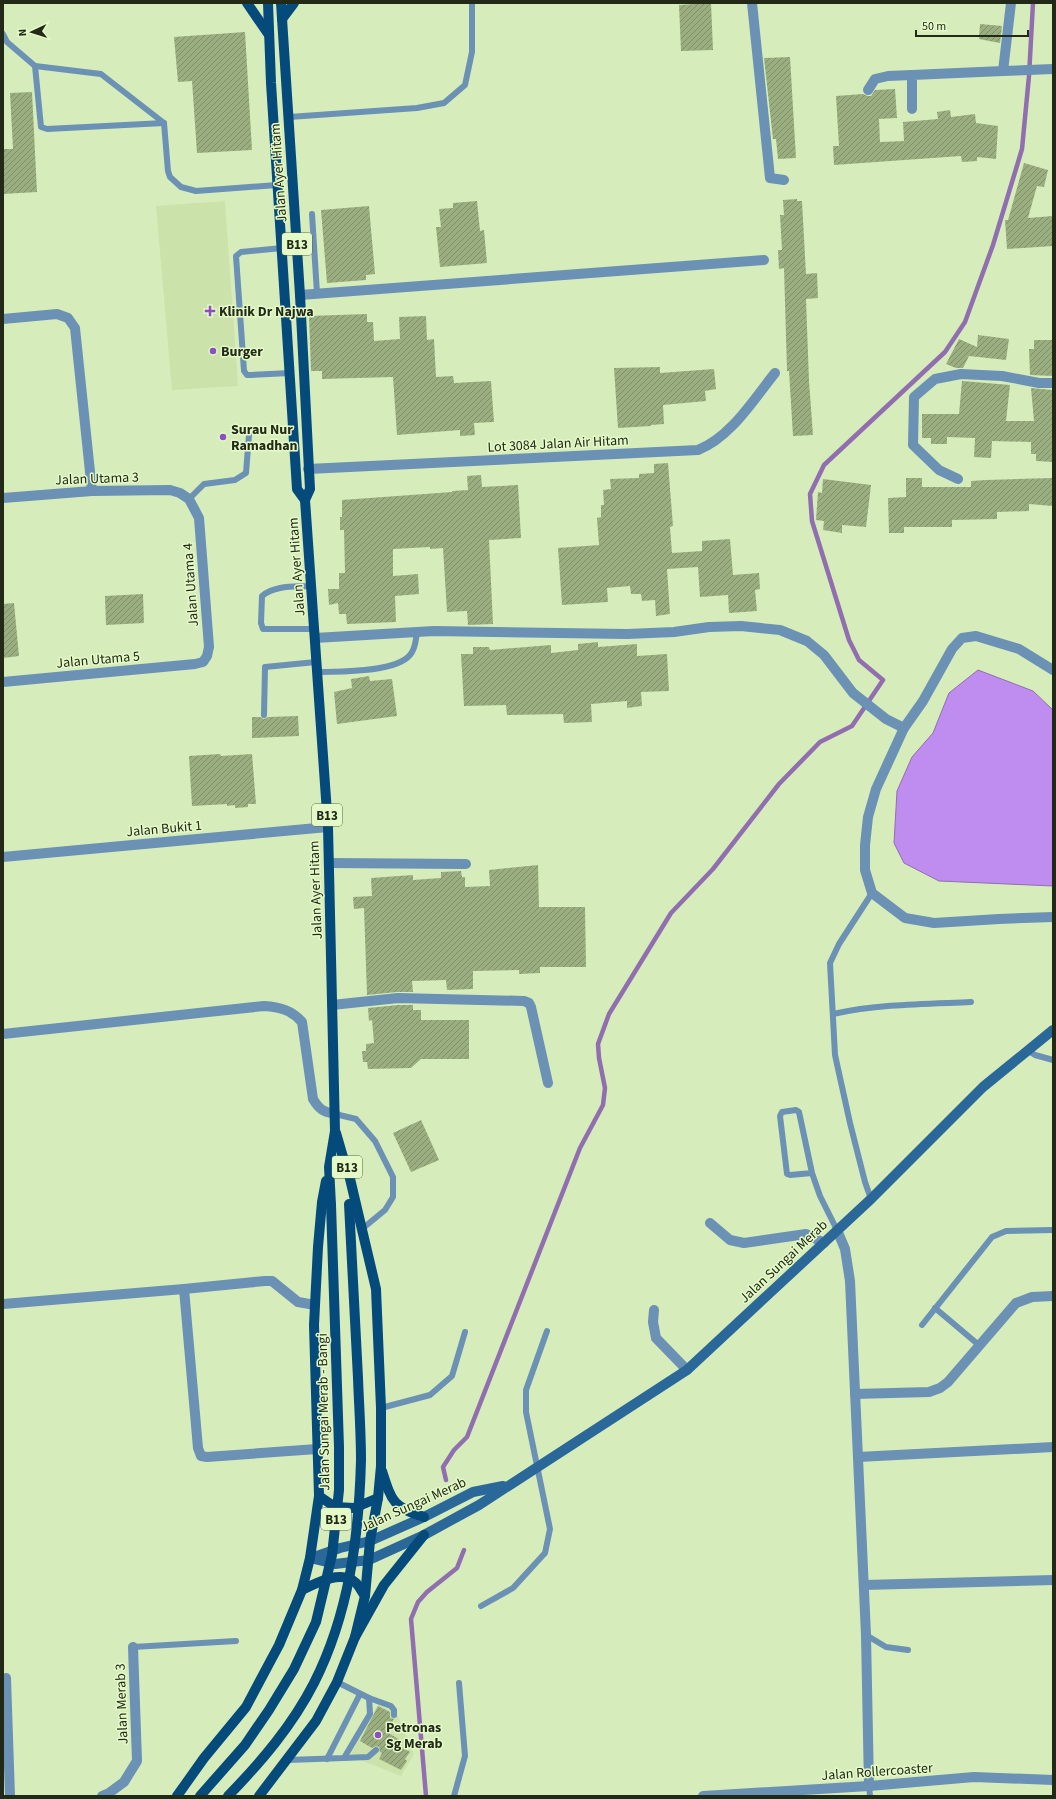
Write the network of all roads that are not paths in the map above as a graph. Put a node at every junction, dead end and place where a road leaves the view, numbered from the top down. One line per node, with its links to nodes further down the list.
1 (247, 3): 10 (main road)
2 (268, 3): 10 (main road)
3 (281, 3): 8 (main road, Jalan Ayer Hitam / B13)
4 (294, 3): 8 (main road)
5 (472, 3): 17 (lane)
6 (752, 3): 19 (street)
7 (1011, 3): 13 (street)
8 (282, 19): 17 (main road, Jalan Ayer Hitam / B13)
9 (3, 34): 11 (lane)
10 (269, 35): 20 (main road)
11 (35, 66): 18 (lane); 18 (lane)
12 (1053, 69): 13 (street)
13 (1003, 71): 14 (street)
14 (912, 75): 15 (street); 16 (street)
15 (868, 90)
16 (912, 109)
17 (289, 117): 25 (main road, Jalan Ayer Hitam / B13)
18 (164, 122): 20 (lane)
19 (784, 180)
20 (277, 185): 22 (main road)
21 (312, 214): 24 (lane)
22 (282, 248): 27 (main road); 27 (lane)
23 (764, 260): 24 (street)
24 (318, 294): 25 (street)
25 (300, 295): 31 (main road, Jalan Ayer Hitam / B13)
26 (3, 319): 33 (street)
27 (290, 373): 36 (main road)
28 (775, 373): 31 (street, Lot 3084 Jalan Air Hitam)
29 (1053, 383): 32 (street)
30 (249, 435): 35 (lane)
31 (308, 469): 36 (main road, Jalan Ayer Hitam / B13)
32 (958, 479)
33 (92, 491): 34 (street, Jalan Utama 3); 35 (street, Jalan Utama 3)
34 (3, 498)
35 (190, 499): 40 (street, Jalan Utama 4)
36 (305, 500): 37 (main road, Jalan Ayer Hitam / B13)
37 (311, 586): 39 (main road, Jalan Ayer Hitam / B13); 39 (lane)
38 (417, 632): 39 (street); 41 (lane); 45 (street)
39 (314, 633): 41 (main road, Jalan Ayer Hitam / B13)
40 (195, 664): 43 (street, Jalan Utama 5)
41 (316, 667): 44 (lane); 46 (main road, Jalan Ayer Hitam / B13)
42 (1053, 670): 45 (street)
43 (3, 682)
44 (264, 715)
45 (904, 728): 50 (street)
46 (328, 827): 47 (street, Jalan Bukit 1); 48 (main road, Jalan Ayer Hitam / B13)
47 (3, 857)
48 (328, 863): 49 (street); 53 (main road, Jalan Ayer Hitam / B13)
49 (466, 864)
50 (872, 893): 51 (street); 54 (lane)
51 (1053, 917)
52 (971, 1002): 54 (lane)
53 (332, 1005): 59 (street); 60 (main road, Jalan Ayer Hitam / B13)
54 (833, 1014): 65 (lane)
55 (1053, 1030): 57 (street, Jalan Sungai Merab)
56 (3, 1034): 60 (street)
57 (1027, 1050): 58 (lane); 65 (street, Jalan Sungai Merab)
58 (1053, 1060)
59 (548, 1083)
60 (335, 1114): 61 (main road, Jalan Ayer Hitam / B13); 68 (lane)
61 (335, 1131): 62 (main road, Jalan Ayer Hitam / B13); 63 (main road, Jalan Ayer Hitam / B13)
62 (347, 1166): 68 (main road); 124 (main road, Jalan Ayer Hitam / B13, bridge)
63 (329, 1167): 66 (main road, Jalan Ayer Hitam / B13); 75 (main road)
64 (812, 1172): 64 (lane); 69 (lane)
65 (871, 1199): 69 (street, Jalan Sungai Merab)
66 (331, 1205): 123 (main road, Jalan Sungai Merab - Bangi / B13, bridge)
67 (710, 1223): 71 (street)
68 (362, 1229): 84 (main road)
69 (837, 1230): 71 (street, Jalan Sungai Merab); 83 (street)
70 (1053, 1230): 76 (lane)
71 (824, 1243): 82 (street, Jalan Sungai Merab)
72 (184, 1289): 74 (street); 75 (street); 86 (street)
73 (1053, 1296): 81 (street)
74 (3, 1304)
75 (315, 1305): 86 (main road)
76 (935, 1308): 78 (lane); 81 (lane)
77 (654, 1310): 82 (street)
78 (922, 1325)
79 (547, 1331): 89 (lane)
80 (465, 1332): 84 (lane)
81 (980, 1346): 83 (street)
82 (687, 1370): 89 (street, Jalan Sungai Merab)
83 (855, 1394): 87 (street)
84 (381, 1408): 88 (main road)
85 (1053, 1447): 87 (street)
86 (317, 1448): 91 (main road)
87 (858, 1457): 99 (street)
88 (381, 1466): 92 (main road); 93 (main road)
89 (538, 1468): 90 (street, Jalan Sungai Merab); 102 (lane)
90 (509, 1484): 93 (street, Jalan Sungai Merab); 94 (street, Jalan Sungai Merab)
91 (319, 1496): 92 (main road); 96 (main road)
92 (378, 1498): 95 (main road)
93 (424, 1517): 95 (street, Jalan Sungai Merab)
94 (424, 1535): 97 (street, Jalan Sungai Merab); 104 (main road)
95 (370, 1541): 96 (street, Jalan Sungai Merab); 97 (main road)
96 (310, 1558): 97 (street, Jalan Sungai Merab); 100 (main road)
97 (369, 1560): 101 (main road)
98 (1053, 1580): 99 (street)
99 (864, 1585): 103 (street)
100 (302, 1590): 101 (main road); 122 (main road)
101 (365, 1596): 104 (main road)
102 (481, 1606)
103 (866, 1635): 107 (lane); 119 (street)
104 (355, 1637): 109 (main road)
105 (236, 1641): 106 (lane)
106 (133, 1647): 121 (street, Jalan Merab 3)
107 (908, 1650)
108 (6, 1678): 120 (street)
109 (337, 1682): 111 (lane); 117 (main road)
110 (459, 1683): 126 (lane)
111 (360, 1694): 112 (lane); 116 (lane)
112 (369, 1698): 113 (lane); 115 (lane)
113 (394, 1715)
114 (376, 1750): 115 (lane)
115 (344, 1758): 116 (lane)
116 (327, 1759): 117 (lane)
117 (288, 1760): 125 (main road)
118 (1053, 1780): 119 (street, Jalan Rollercoaster)
119 (870, 1791): 127 (street, Jalan Rollercoaster)
120 (10, 1796)
121 (102, 1796)
122 (177, 1796)
123 (200, 1796)
124 (228, 1796)
125 (259, 1796)
126 (454, 1796)
127 (703, 1796)

